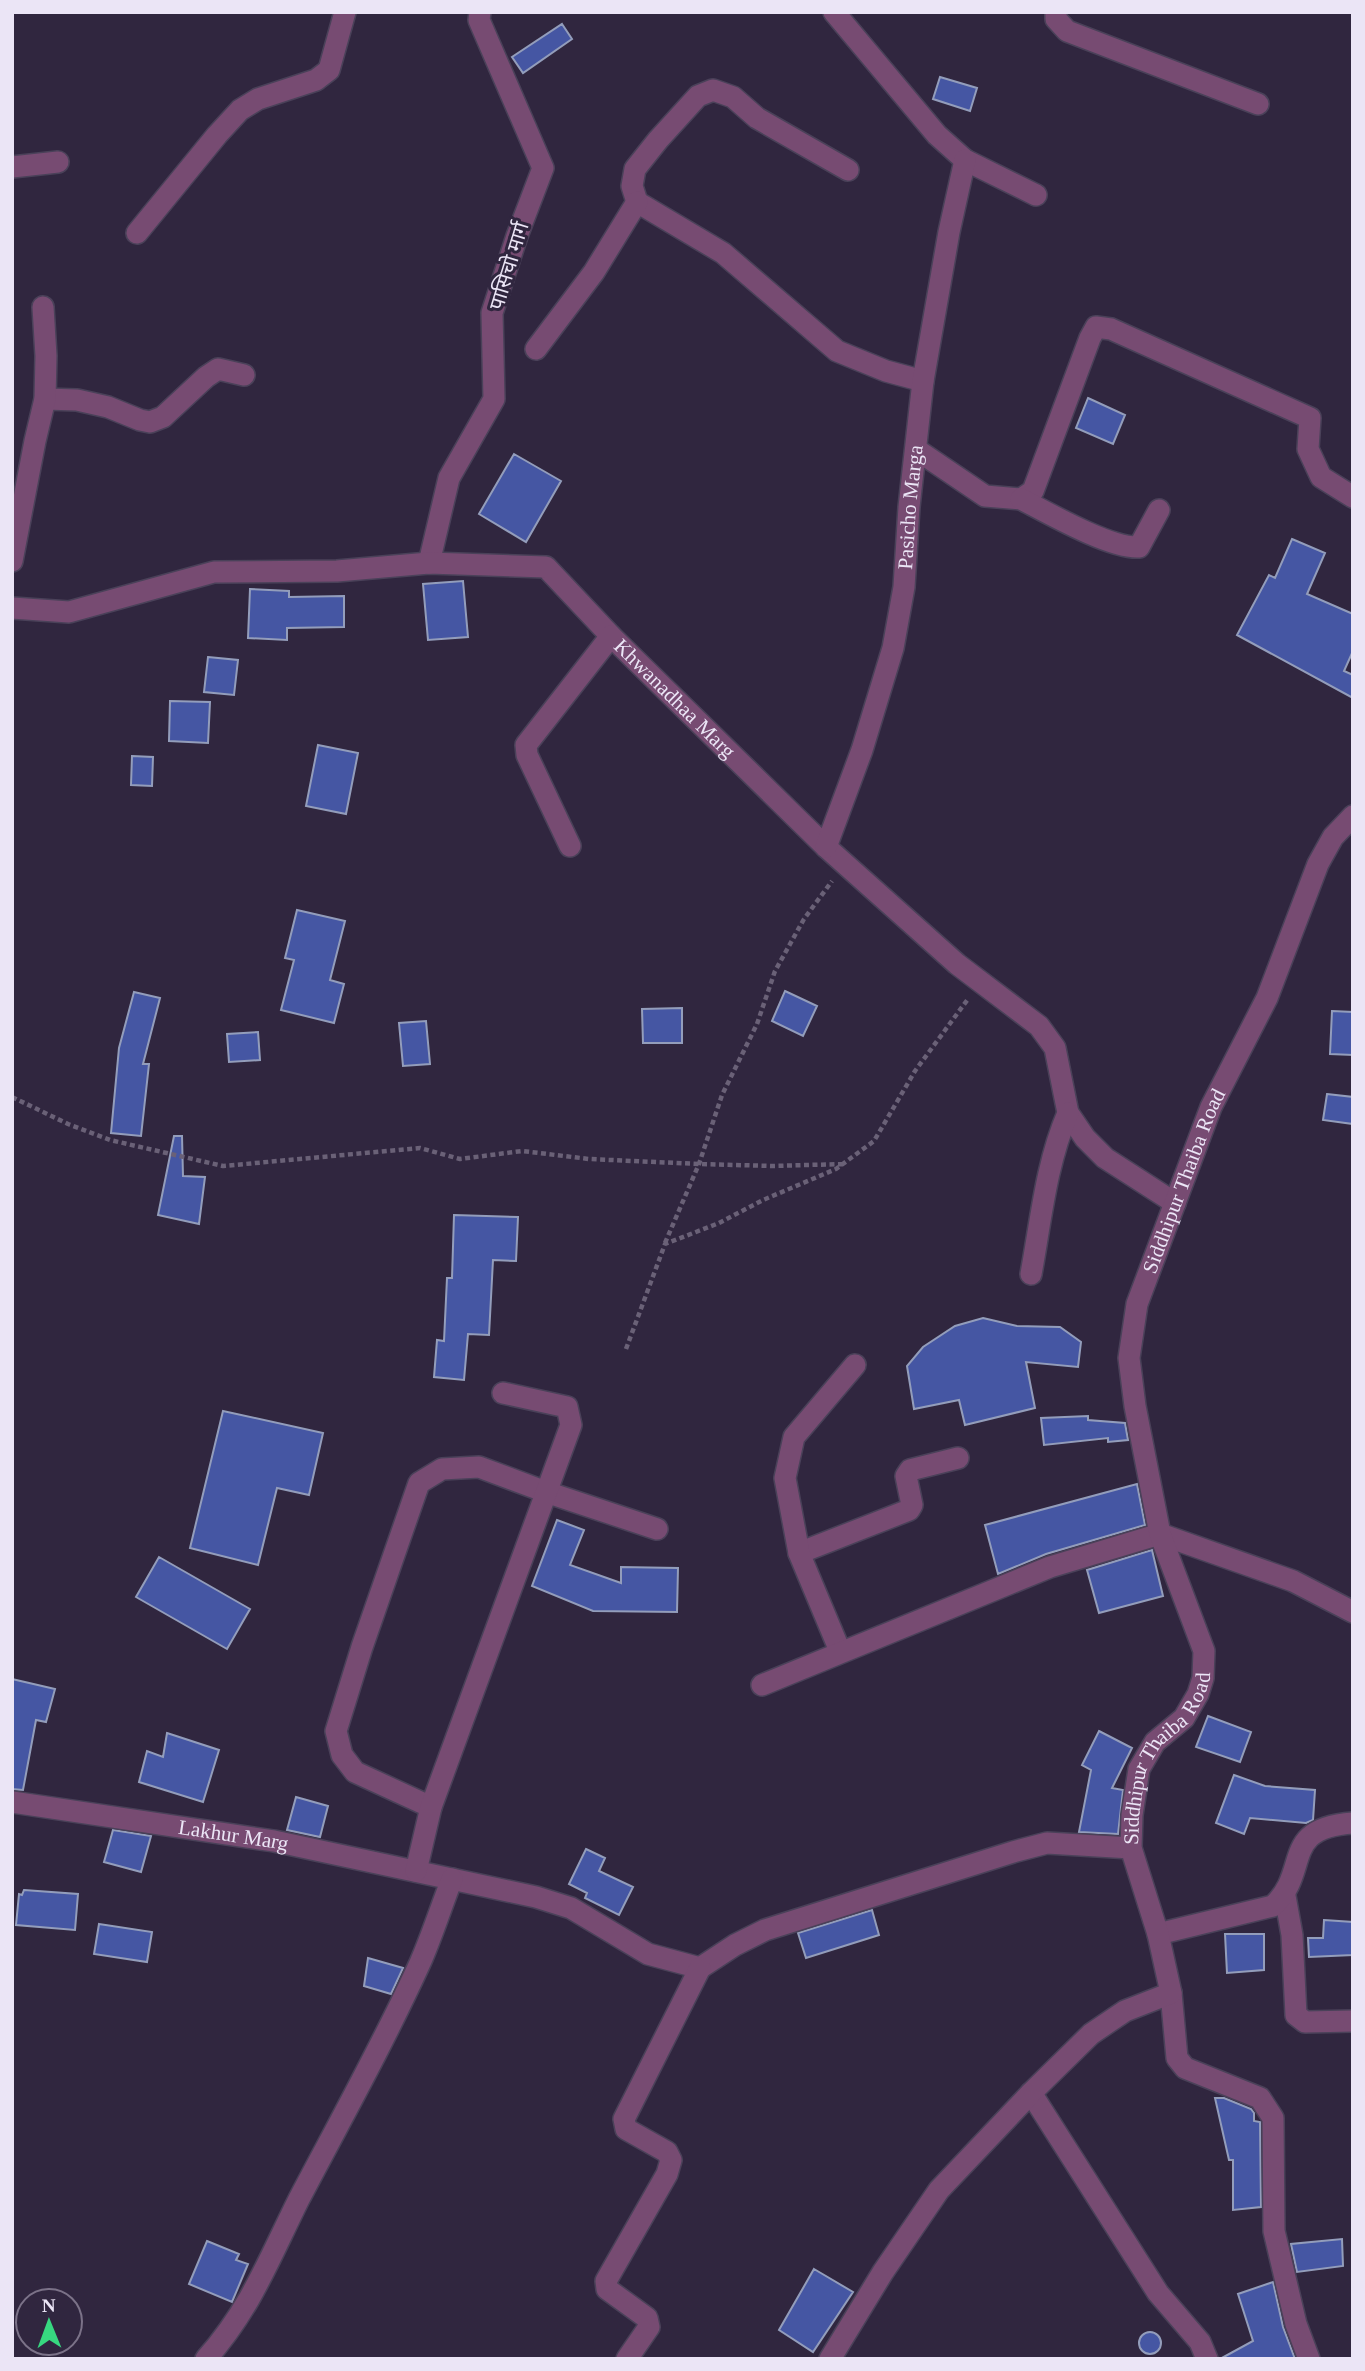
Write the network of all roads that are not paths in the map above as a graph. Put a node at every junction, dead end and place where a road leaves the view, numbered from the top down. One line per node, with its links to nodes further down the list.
1 (345, 12): 12 (street)
2 (480, 12): 23 (street, पासिचो मार्ग)
3 (834, 12): 6 (street)
4 (1056, 12): 5 (street)
5 (1258, 104)
6 (965, 160): 10 (street); 16 (street, Pasicho Marga)
7 (58, 162): 8 (street)
8 (12, 167)
9 (848, 170): 11 (street)
10 (1036, 195)
11 (637, 202): 14 (street); 16 (street)
12 (137, 233)
13 (43, 307): 17 (street)
14 (537, 349)
15 (244, 374): 17 (street)
16 (923, 381): 18 (street, Pasicho Marga)
17 (45, 399): 22 (street)
18 (916, 450): 20 (street); 28 (street, Pasicho Marga)
19 (1353, 497): 20 (street)
20 (1021, 499): 21 (street)
21 (1159, 510)
22 (12, 561)
23 (429, 563): 24 (street, Khwanadhaa Marg); 25 (street, Khwanadhaa Marg)
24 (12, 608)
25 (611, 636): 27 (street); 28 (street, Khwanadhaa Marg)
26 (1353, 816): 30 (street, Siddhipur Thaiba Road)
27 (569, 846)
28 (826, 847): 29 (street, Khwanadhaa Marg)
29 (1068, 1113): 30 (street, Khwanadhaa Marg); 31 (street)
30 (1175, 1203): 37 (street, Siddhipur Thaiba Road)
31 (1031, 1274)
32 (855, 1365): 38 (street)
33 (503, 1393): 35 (street)
34 (958, 1458): 38 (street)
35 (546, 1492): 36 (street); 43 (street); 43 (street)
36 (657, 1529)
37 (1160, 1534): 39 (street); 40 (street); 45 (street, Siddhipur Thaiba Road)
38 (799, 1553): 40 (street)
39 (1353, 1612)
40 (840, 1651): 41 (street)
41 (762, 1685)
42 (12, 1802): 46 (street, Lakhur Marg)
43 (431, 1807): 46 (street)
44 (1353, 1824): 48 (street)
45 (1131, 1848): 49 (street, Siddhipur Thaiba Road); 50 (street)
46 (416, 1871): 47 (street, Lakhur Marg)
47 (452, 1879): 50 (street, Lakhur Marg); 54 (street)
48 (1284, 1896): 49 (street); 52 (street)
49 (1158, 1934): 51 (street, Siddhipur Thaiba Road)
50 (700, 1968): 55 (street)
51 (1171, 1993): 53 (street); 58 (street, Siddhipur Thaiba Road)
52 (1353, 2021)
53 (1031, 2093): 56 (street); 57 (street)
54 (206, 2359)
55 (627, 2359)
56 (830, 2359)
57 (1206, 2359)
58 (1309, 2359)

